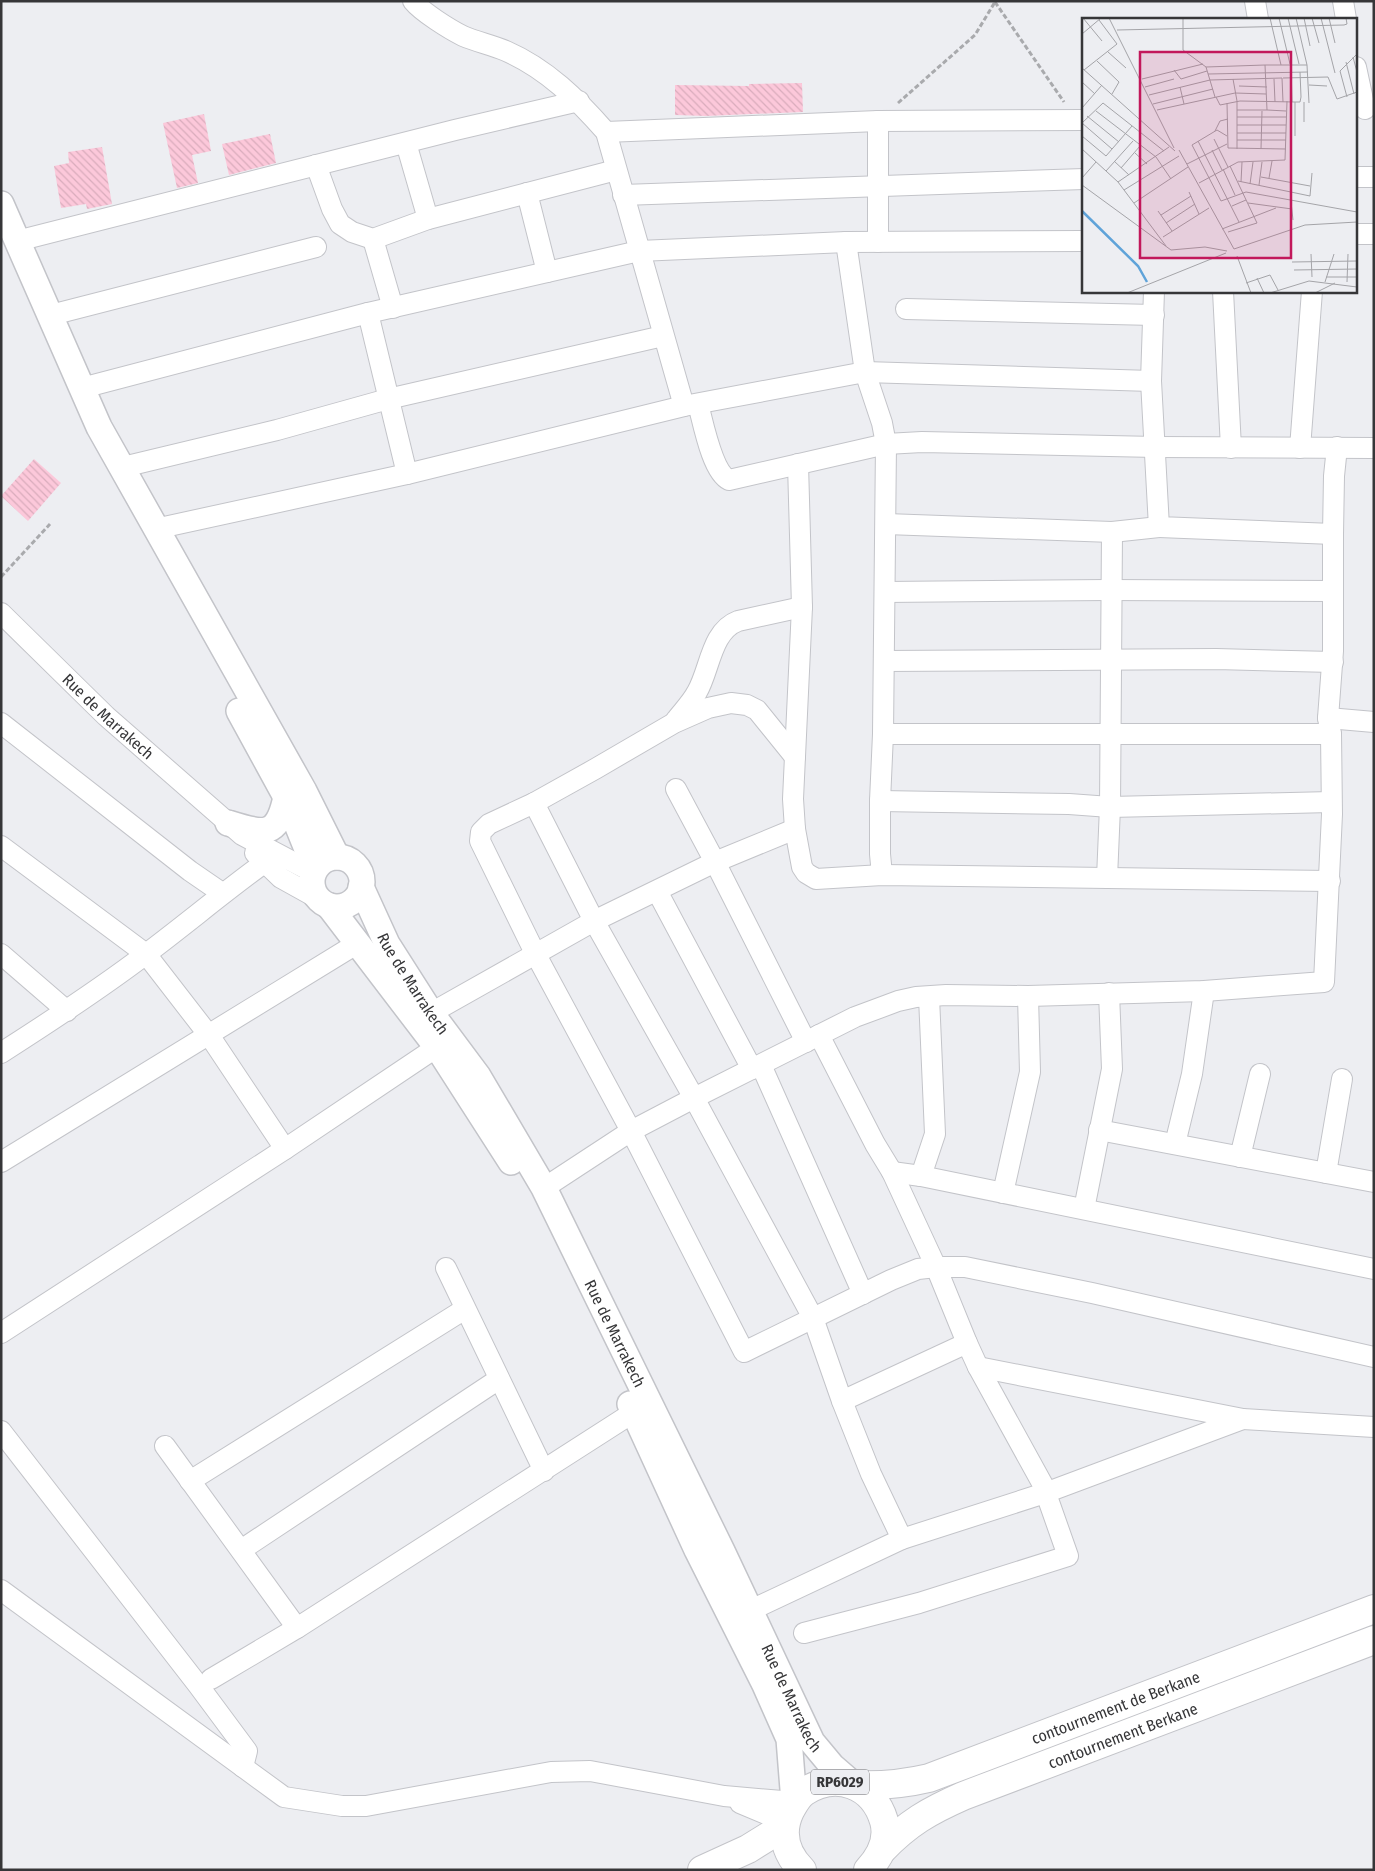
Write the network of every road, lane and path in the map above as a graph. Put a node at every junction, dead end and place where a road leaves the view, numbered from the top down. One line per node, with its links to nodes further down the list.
1 (413, 1): 8 (street)
2 (995, 1): 10 (path); 11 (path)
3 (1255, 1): 5 (street)
4 (1342, 1): 6 (street)
5 (1258, 18)
6 (1346, 18)
7 (1358, 77): 9 (street)
8 (579, 101): 12 (street); 13 (street)
9 (1365, 109)
10 (1080, 120): 11 (street)
11 (878, 121): 12 (street); 19 (street)
12 (606, 132): 15 (street)
13 (406, 143): 14 (street); 23 (street)
14 (316, 165): 26 (street); 27 (street)
15 (616, 170): 20 (street); 21 (street)
16 (1358, 177): 17 (street)
17 (1374, 177)
18 (1082, 179): 19 (street)
19 (879, 186): 21 (street); 30 (street)
20 (527, 192): 23 (street); 33 (street)
21 (623, 195): 32 (street)
22 (1, 204): 27 (main road)
23 (428, 219): 26 (street)
24 (1358, 234): 25 (street)
25 (1374, 234)
26 (373, 239): 37 (street)
27 (9, 240): 40 (main road); 80 (main road)
28 (1082, 241): 30 (street)
29 (846, 242): 30 (street); 32 (street); 43 (street)
30 (878, 242)
31 (316, 248): 40 (street)
32 (639, 251): 33 (street); 42 (street)
33 (547, 272): 37 (street)
34 (1154, 292): 41 (street)
35 (1223, 292): 51 (street)
36 (1312, 292): 52 (street)
37 (393, 308): 39 (street)
38 (906, 309): 41 (street)
39 (368, 313): 45 (street); 46 (street)
40 (51, 315): 45 (main road)
41 (1154, 315): 44 (street)
42 (664, 336): 46 (street); 47 (street)
43 (865, 372): 44 (street); 47 (street); 48 (street)
44 (1151, 381): 49 (street)
45 (82, 388): 55 (main road)
46 (388, 399): 55 (street); 56 (street)
47 (691, 405): 54 (street); 56 (street)
48 (886, 444): 49 (street); 54 (street); 58 (street)
49 (1156, 447): 51 (street); 59 (street)
50 (1338, 447): 52 (street); 53 (street); 62 (street)
51 (1231, 448): 52 (street)
52 (1300, 448)
53 (1374, 448)
54 (798, 464): 67 (street)
55 (123, 467): 60 (main road)
56 (407, 474): 60 (street)
57 (50, 524): 63 (path)
58 (886, 524): 61 (street); 66 (street)
59 (1159, 527): 61 (street); 62 (street)
60 (155, 529): 88 (main road)
61 (1112, 532): 64 (street)
62 (1333, 534): 65 (street)
63 (1, 577)
64 (1111, 590): 65 (street); 66 (street); 69 (street)
65 (1332, 591): 71 (street)
66 (885, 592): 70 (street)
67 (802, 607): 74 (street); 78 (street)
68 (1, 613): 85 (street, Rue de Marrakech / RP6029)
69 (1111, 660): 70 (street); 71 (street); 77 (street)
70 (884, 661): 76 (street)
71 (1333, 662): 75 (street)
72 (1374, 722): 75 (street)
73 (1, 723): 97 (street)
74 (674, 723): 78 (street); 83 (street)
75 (1330, 726): 77 (street); 82 (street)
76 (883, 734): 77 (street); 81 (street)
77 (1110, 734): 84 (street)
78 (795, 757): 86 (street)
79 (676, 789): 89 (street)
80 (286, 797): 85 (main road); 91 (main road)
81 (880, 801): 84 (street); 92 (street)
82 (1331, 802): 84 (street); 94 (street)
83 (534, 803): 99 (street); 101 (street)
84 (1110, 807): 93 (street)
85 (235, 829): 90 (street, Rue de Marrakech / RP6029); 91 (street, Rue de Marrakech / RP6029)
86 (795, 829): 89 (street); 92 (street)
87 (3, 851): 103 (street)
88 (337, 857): 91 (main road); 95 (main road, RP6029)
89 (715, 862): 96 (street); 111 (street)
90 (264, 863): 97 (street); 98 (street, Rue de Marrakech / RP6029)
91 (314, 871): 98 (main road, RP6029)
92 (882, 875): 93 (street)
93 (1107, 878): 94 (street)
94 (1330, 882): 104 (street)
95 (361, 887): 98 (main road); 109 (main road, Rue de Marrakech / RP6029)
96 (657, 892): 99 (street); 114 (street)
97 (222, 893): 103 (street)
98 (323, 902): 100 (main road, Rue de Marrakech / RP6029)
99 (594, 921): 101 (street); 117 (street)
100 (358, 943): 110 (street); 112 (main road, Rue de Marrakech / RP6029)
101 (535, 953): 109 (street); 119 (street)
102 (1, 954): 108 (street)
103 (146, 954): 108 (street); 110 (street)
104 (1204, 991): 105 (street); 120 (street)
105 (1109, 994): 107 (street); 118 (street)
106 (929, 996): 107 (street); 111 (street); 126 (street)
107 (1028, 996): 129 (street)
108 (67, 1011): 113 (street)
109 (431, 1013): 128 (main road, Rue de Marrakech / RP6029)
110 (208, 1034): 121 (street); 123 (street)
111 (812, 1039): 114 (street); 124 (street)
112 (437, 1047): 121 (street); 143 (main road, Rue de Marrakech / RP6029)
113 (1, 1052)
114 (757, 1067): 117 (street); 134 (street)
115 (1260, 1074): 122 (street)
116 (1342, 1079): 125 (street)
117 (694, 1098): 119 (street); 136 (street)
118 (1099, 1130): 120 (street); 130 (street)
119 (631, 1131): 128 (street); 136 (street)
120 (1175, 1144): 122 (street)
121 (285, 1149): 137 (street)
122 (1240, 1157): 125 (street)
123 (1, 1162)
124 (892, 1172): 126 (street); 131 (street)
125 (1326, 1173): 127 (street)
126 (921, 1176): 129 (street)
127 (1374, 1182)
128 (544, 1188): 155 (main road, Rue de Marrakech / RP6029)
129 (1003, 1193): 130 (street)
130 (1084, 1210): 133 (street)
131 (936, 1267): 134 (street); 138 (street); 139 (street)
132 (446, 1268): 135 (street)
133 (1374, 1269)
134 (863, 1294): 136 (street)
135 (466, 1309): 141 (street); 149 (street)
136 (813, 1318): 142 (street)
137 (1, 1333)
138 (967, 1343): 140 (street); 142 (street)
139 (1374, 1357)
140 (978, 1367): 144 (street); 150 (street)
141 (500, 1379): 148 (street); 152 (street)
142 (842, 1401): 151 (street)
143 (634, 1412): 148 (street); 162 (main road, Rue de Marrakech / RP6029)
144 (1243, 1419): 145 (street); 150 (street)
145 (1374, 1427)
146 (1, 1431): 160 (street)
147 (165, 1446): 149 (street)
148 (544, 1471): 156 (street)
149 (190, 1481): 152 (street)
150 (1045, 1493): 151 (street); 157 (street)
151 (902, 1539): 155 (street)
152 (241, 1550): 156 (street)
153 (1, 1590): 160 (street)
154 (1374, 1609): 161 (highway, contournement de Berkane)
155 (751, 1610): 161 (main road, Rue de Marrakech / RP6029)
156 (297, 1628): 159 (street)
157 (804, 1633)
158 (1374, 1640): 163 (highway, contournement Berkane)
159 (211, 1679)
160 (243, 1767): 162 (street)
161 (854, 1785): 162 (highway, RP6029); 163 (highway, RP6029)
162 (788, 1817): 164 (highway); 165 (highway, RP6029)
163 (876, 1863)
164 (702, 1870)
165 (802, 1870)

